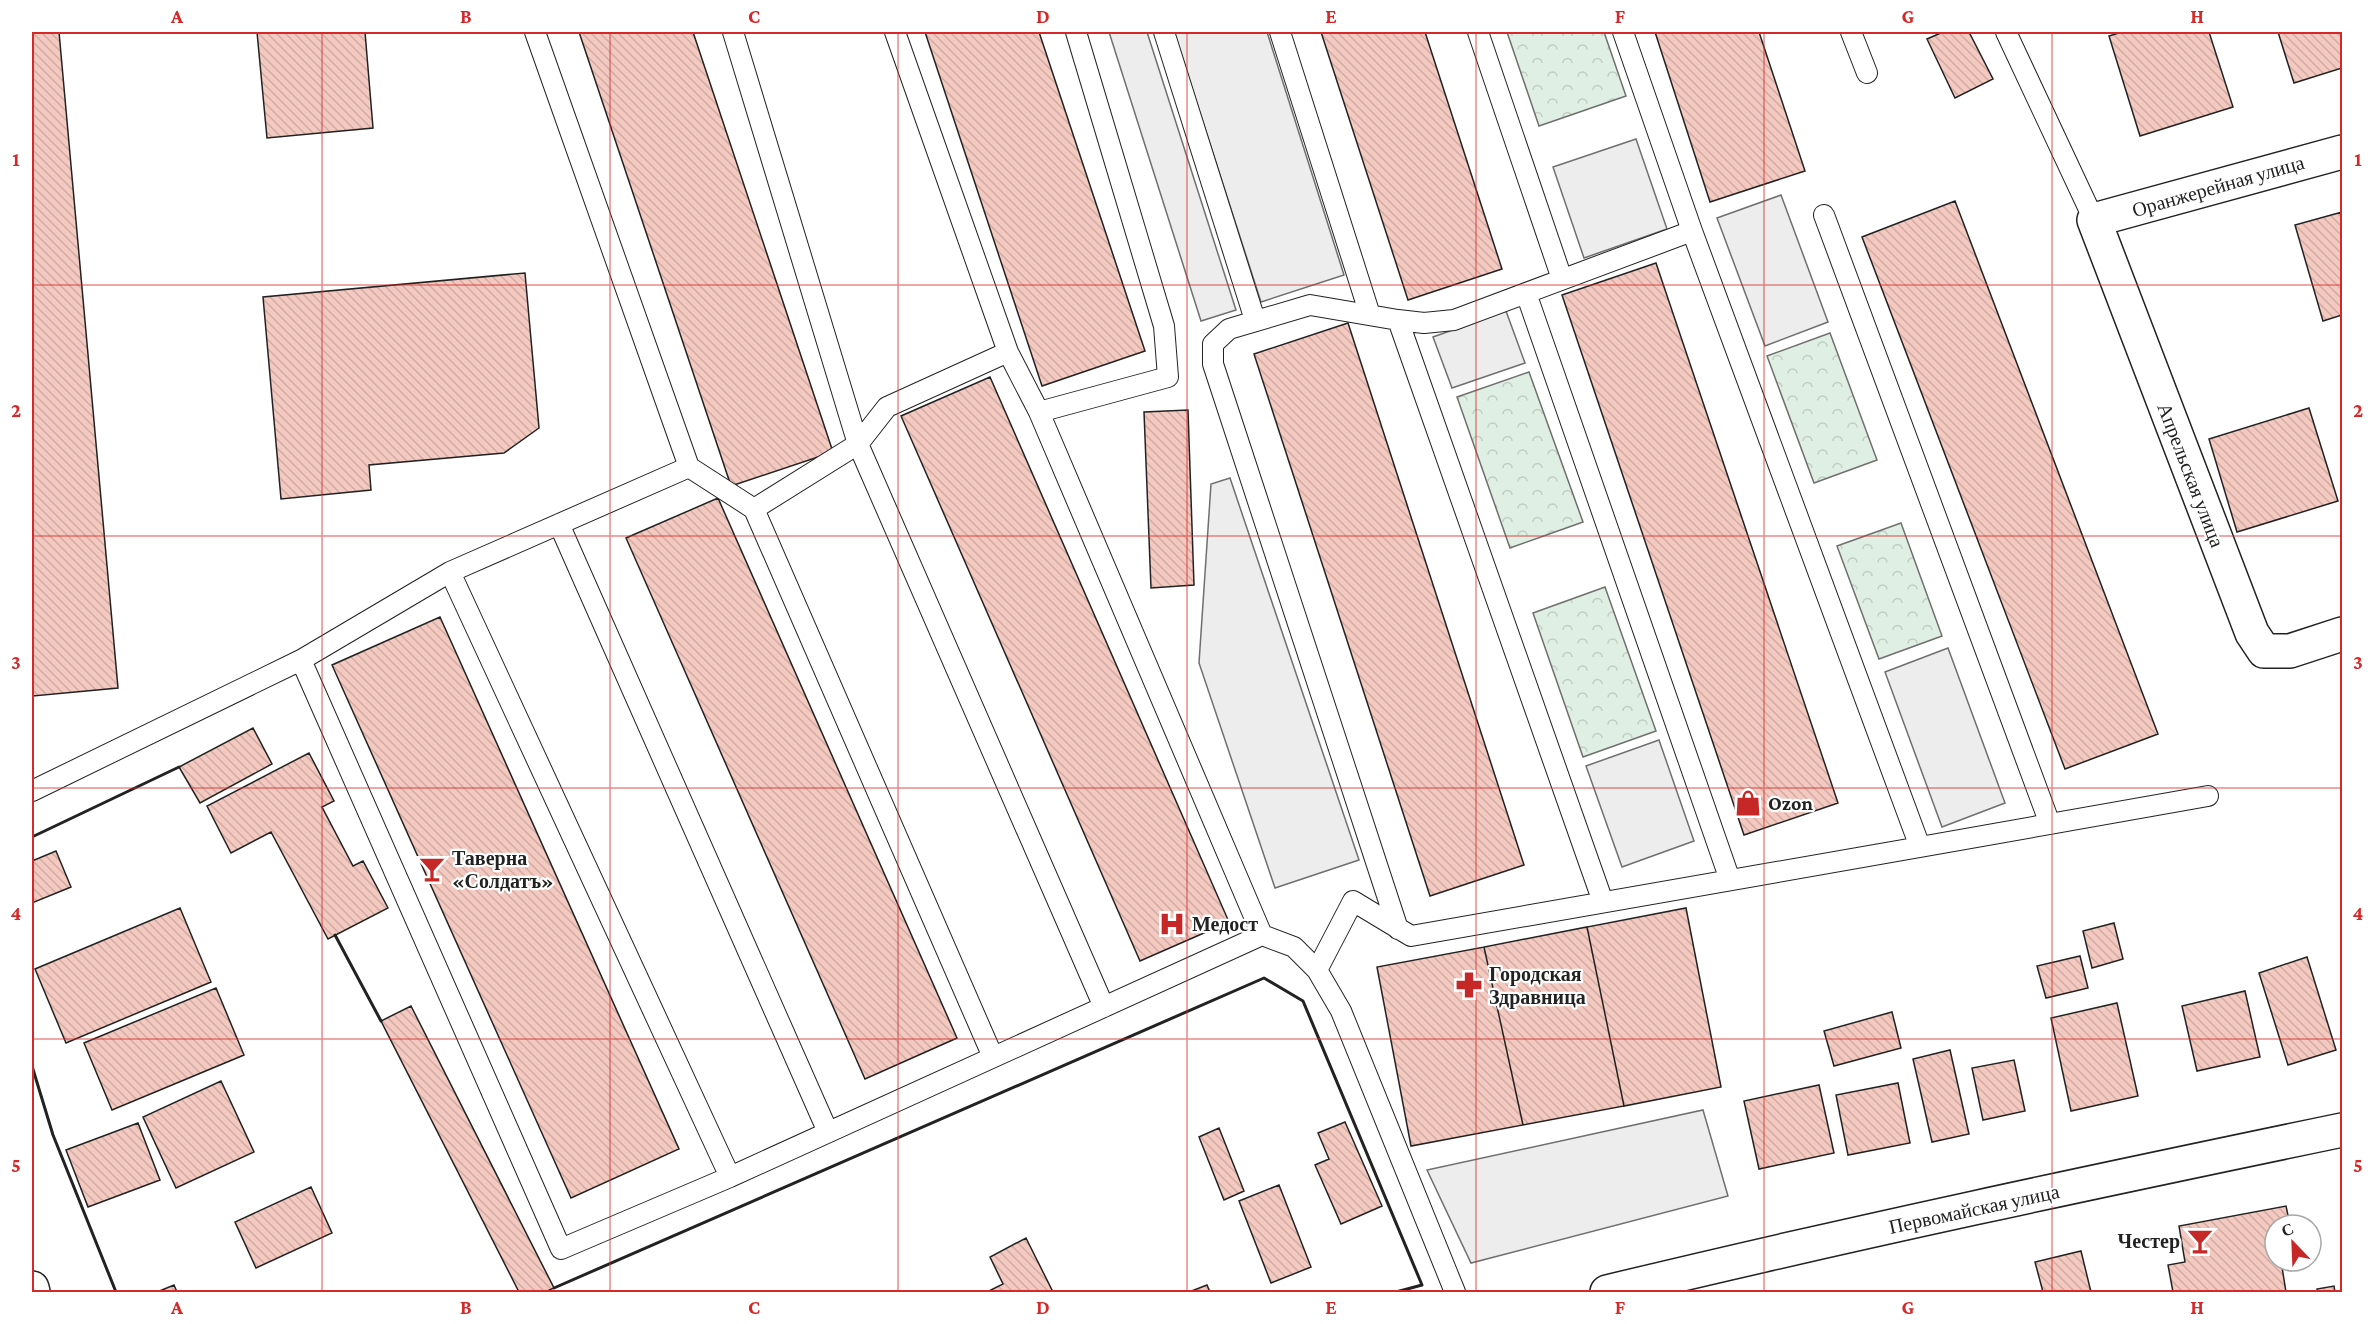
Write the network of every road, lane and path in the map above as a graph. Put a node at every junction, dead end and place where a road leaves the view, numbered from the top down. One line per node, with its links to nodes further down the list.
1 (535, 32): 24 (lane)
2 (733, 32): 23 (lane)
3 (895, 32): 21 (lane)
4 (1076, 32): 22 (lane)
5 (1164, 32): 19 (lane)
6 (1280, 32): 18 (lane)
7 (1478, 32): 16 (lane)
8 (1623, 32): 15 (lane)
9 (1851, 32): 11 (lane)
10 (2006, 32): 14 (lane)
11 (1866, 73)
12 (2343, 152): 14 (street, Оранжерейная улица)
13 (1824, 215): 32 (lane)
14 (2094, 220): 28 (street, Апрельская улица)
15 (1692, 231): 16 (lane); 33 (lane)
16 (1562, 279): 17 (lane)
17 (1526, 293): 20 (lane); 34 (lane)
18 (1370, 315): 19 (lane); 20 (lane)
19 (1255, 320): 36 (lane)
20 (1398, 320): 35 (lane)
21 (1008, 352): 22 (lane); 23 (lane)
22 (1039, 412): 37 (lane)
23 (858, 444): 25 (lane); 39 (lane)
24 (689, 467): 25 (lane); 26 (lane)
25 (754, 509): 40 (lane)
26 (558, 524): 27 (lane); 42 (lane)
27 (450, 572): 29 (lane); 43 (lane)
28 (2343, 634)
29 (301, 660): 30 (lane); 43 (lane)
30 (32, 791)
31 (2208, 796): 32 (lane)
32 (2050, 824): 33 (lane)
33 (1920, 847): 34 (lane)
34 (1730, 880): 35 (lane)
35 (1603, 902): 36 (lane)
36 (1398, 929): 38 (lane)
37 (1262, 935): 38 (lane); 39 (lane)
38 (1317, 970): 44 (lane)
39 (1104, 1007): 40 (lane)
40 (993, 1057): 42 (lane)
41 (2343, 1130): 45 (street, Первомайская улица)
42 (828, 1132): 43 (lane)
43 (730, 1177)
44 (1455, 1293)
45 (1607, 1293)

